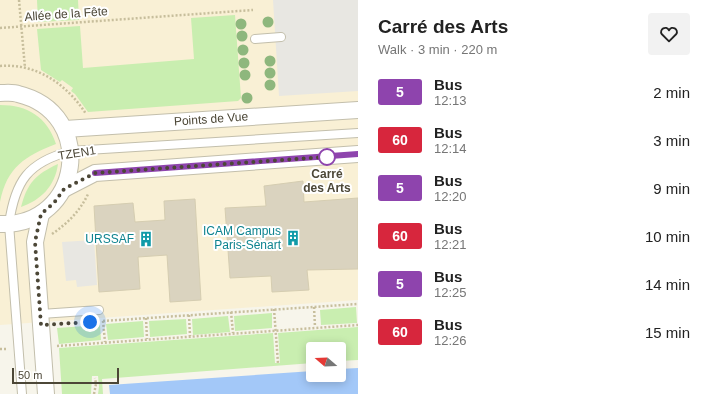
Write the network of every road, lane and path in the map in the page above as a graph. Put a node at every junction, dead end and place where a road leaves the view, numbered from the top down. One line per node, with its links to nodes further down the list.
1 (19, 0): 3 (path)
2 (253, 10): 3 (path, Allée de la Fête)
3 (21, 27): 4 (path, Allée de la Fête); 7 (path)
4 (0, 28)
5 (281, 37): 6 (lane)
6 (255, 39)
7 (25, 68)
8 (0, 93): 10 (street)
9 (358, 110): 10 (street, Points de Vue)
10 (65, 129): 12 (street)
11 (358, 132): 12 (lane, TZEN1)
12 (71, 151): 14 (street); 16 (lane, TZEN1)
13 (358, 154): 14 (street)
14 (64, 189): 15 (street)
15 (41, 214): 16 (street); 22 (street)
16 (4, 224): 37 (lane, TZEN1)
17 (358, 304): 18 (path)
18 (314, 307): 20 (path); 28 (path)
19 (99, 310): 22 (lane)
20 (274, 310): 21 (path); 29 (path)
21 (231, 312): 23 (path); 30 (path)
22 (40, 314): 34 (street)
23 (189, 315): 24 (path); 31 (path)
24 (146, 318): 25 (path); 32 (path)
25 (103, 321): 26 (path); 33 (path)
26 (96, 322)
27 (358, 325): 28 (path)
28 (315, 328): 29 (path)
29 (275, 330): 30 (path); 35 (path)
30 (233, 333): 31 (path)
31 (190, 336): 32 (path)
32 (147, 339): 33 (path)
33 (105, 342): 34 (path)
34 (43, 347): 38 (street)
35 (278, 363)
36 (96, 378): 39 (path)
37 (22, 394)
38 (46, 394)
39 (94, 394)

